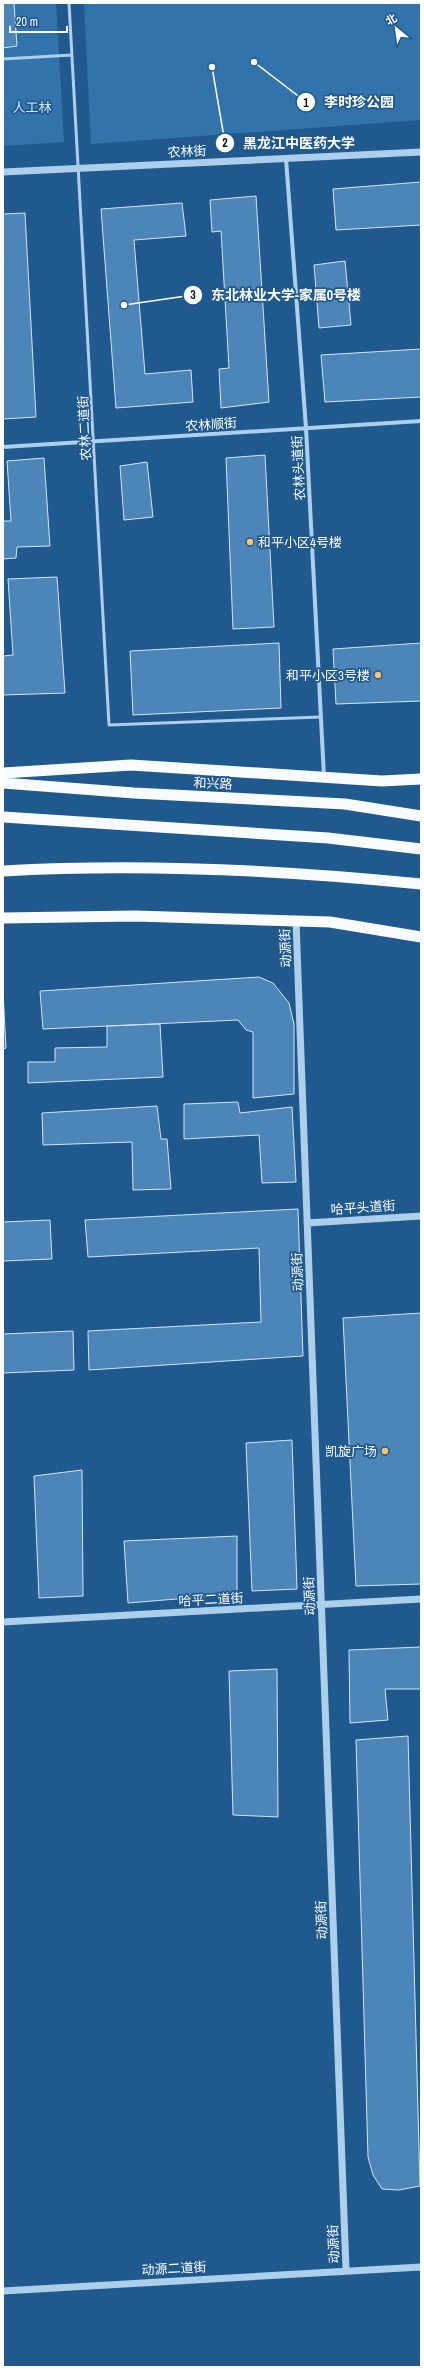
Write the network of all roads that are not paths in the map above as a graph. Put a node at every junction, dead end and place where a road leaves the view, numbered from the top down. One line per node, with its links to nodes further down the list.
1 (69, 3): 2 (lane, 农林二道街)
2 (72, 55): 3 (lane); 6 (lane, 农林二道街)
3 (3, 59)
4 (421, 152): 5 (street, 农林街)
5 (286, 159): 6 (street, 农林街); 9 (street, 农林头道街)
6 (79, 169): 7 (street, 农林街); 10 (lane, 农林二道街)
7 (3, 172)
8 (421, 421): 9 (street, 农林顺街)
9 (306, 428): 10 (street, 农林顺街); 12 (street, 农林头道街)
10 (94, 441): 11 (street, 农林顺街); 12 (lane, 农林二道街)
11 (3, 447)
12 (321, 717): 14 (street, 农林头道街)
13 (3, 773): 14 (highway, 和兴路)
14 (324, 777): 15 (highway, 和兴路)
15 (421, 779)
16 (3, 783): 17 (highway, 和兴路)
17 (421, 816)
18 (3, 817): 19 (highway)
19 (421, 849)
20 (37, 869): 21 (highway); 22 (highway); 23 (highway)
21 (3, 871)
22 (3, 875)
23 (421, 884)
24 (3, 918): 25 (highway)
25 (296, 921): 26 (highway); 28 (street, 动源街)
26 (421, 937)
27 (421, 1216): 28 (street, 哈平头道街)
28 (307, 1223): 30 (street, 动源街)
29 (421, 1599): 30 (street, 哈平二道街)
30 (321, 1605): 31 (street, 哈平二道街); 33 (street, 动源街)
31 (3, 1622)
32 (421, 2267): 33 (street, 动源二道街)
33 (346, 2270): 34 (street, 动源二道街)
34 (3, 2291)

